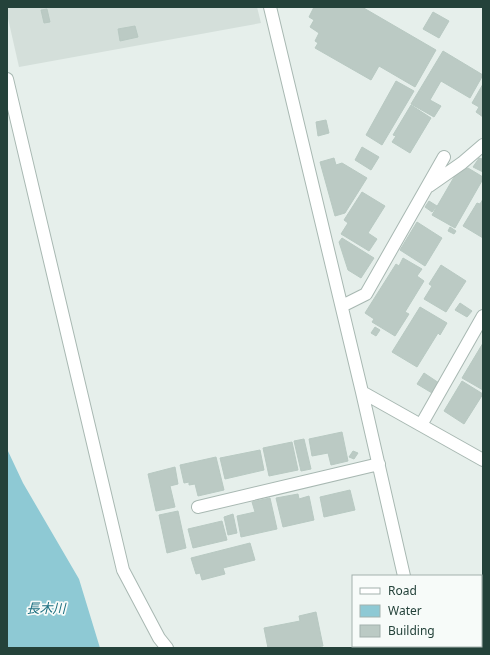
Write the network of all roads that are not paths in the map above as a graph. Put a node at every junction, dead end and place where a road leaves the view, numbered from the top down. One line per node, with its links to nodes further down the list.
1 (270, 7): 6 (street)
2 (7, 79): 14 (street)
3 (483, 145): 5 (street)
4 (444, 157): 5 (street)
5 (427, 188): 6 (street)
6 (342, 306): 8 (street)
7 (483, 316): 9 (street)
8 (362, 392): 9 (street); 11 (street)
9 (421, 425): 10 (street)
10 (483, 460)
11 (379, 464): 12 (street); 13 (street)
12 (198, 507)
13 (404, 575)
14 (167, 648)

